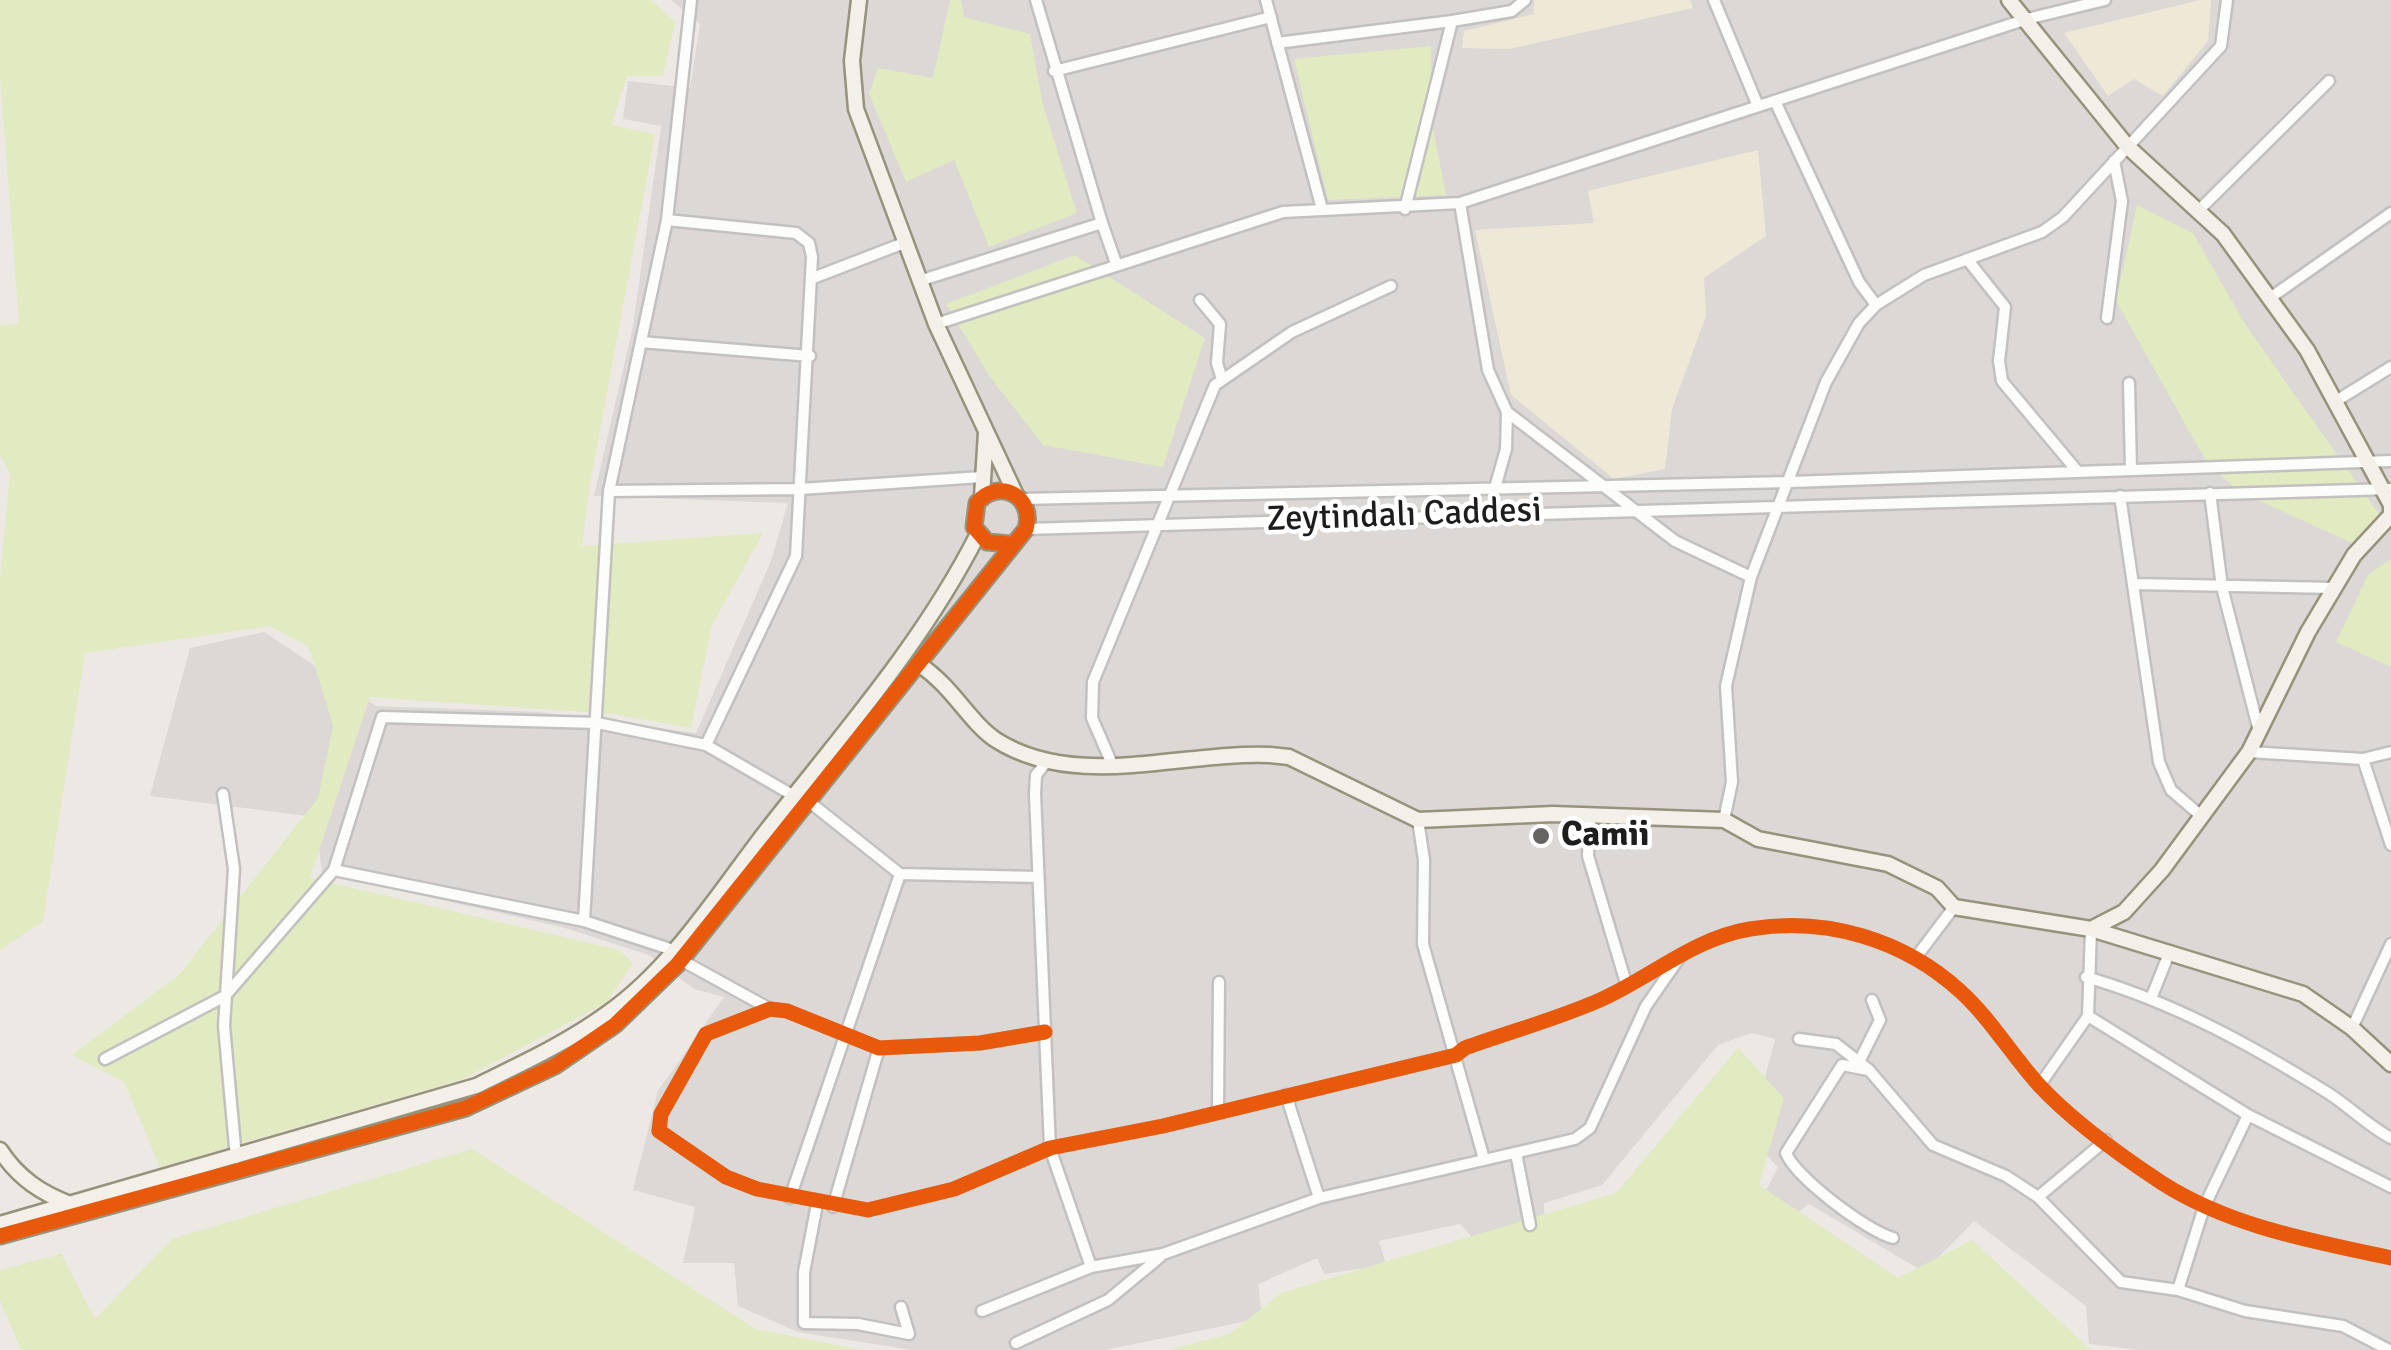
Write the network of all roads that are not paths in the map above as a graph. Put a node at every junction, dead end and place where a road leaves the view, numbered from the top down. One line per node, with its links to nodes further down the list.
1 (691, 0): 25 (street)
2 (860, 0): 27 (street)
3 (1036, 0): 14 (street)
4 (1266, 0): 10 (street)
5 (1525, 0): 12 (street)
6 (1714, 0): 17 (street)
7 (2009, 0): 11 (street)
8 (2105, 0): 11 (street)
9 (2228, 0): 18 (street)
10 (1270, 17): 13 (street); 14 (street)
11 (2027, 19): 16 (street); 18 (street)
12 (1452, 22): 13 (street); 22 (street)
13 (1277, 42): 21 (street)
14 (1054, 71): 26 (street)
15 (2330, 81): 23 (street)
16 (1775, 101): 17 (street); 35 (street)
17 (1758, 106): 20 (street)
18 (2128, 146): 19 (street); 23 (street)
19 (2114, 161): 28 (street); 36 (street)
20 (1460, 203): 22 (street); 44 (street)
21 (1322, 208): 22 (street); 29 (street)
22 (1405, 208)
23 (2198, 211): 33 (street)
24 (2391, 214): 33 (street)
25 (667, 220): 30 (street); 38 (street)
26 (1102, 223): 29 (street); 31 (street)
27 (904, 243): 30 (street); 31 (street)
28 (1967, 259): 35 (street); 49 (street)
29 (1116, 264): 37 (street)
30 (813, 278): 39 (street)
31 (919, 281): 37 (street)
32 (1391, 286): 41 (street)
33 (2270, 298): 43 (street)
34 (1200, 300): 41 (street)
35 (1876, 305): 51 (street)
36 (2108, 318)
37 (936, 324): 45 (street)
38 (641, 342): 39 (street); 56 (street)
39 (810, 356): 54 (street)
40 (2391, 367): 43 (street)
41 (1221, 376): 57 (street)
42 (2130, 383): 48 (street)
43 (2336, 401): 47 (street)
44 (1506, 412): 52 (street); 53 (street)
45 (986, 431): 50 (street); 60 (street)
46 (2391, 460): 47 (street)
47 (2370, 461): 48 (street); 55 (street)
48 (2131, 470): 49 (street)
49 (2078, 472): 51 (street)
50 (982, 477): 54 (street); 59 (street)
51 (1790, 482): 52 (street); 62 (street)
52 (1607, 486): 53 (street); 63 (street)
53 (1495, 488): 57 (street)
54 (800, 489): 56 (street); 75 (street)
55 (2388, 489): 58 (street, Zeytindalı Caddesi); 71 (street)
56 (609, 491): 73 (street)
57 (1173, 494): 60 (street); 64 (street)
58 (2210, 494): 61 (street, Zeytindalı Caddesi); 70 (street)
59 (982, 496): 60 (street); 66 (street)
60 (1018, 496): 65 (street)
61 (2120, 496): 62 (street, Zeytindalı Caddesi); 69 (street)
62 (1782, 505): 63 (street, Zeytindalı Caddesi); 68 (street)
63 (1639, 510): 64 (street, Zeytindalı Caddesi); 68 (street)
64 (1161, 523): 65 (street, Zeytindalı Caddesi); 80 (street)
65 (1026, 529): 67 (street)
66 (978, 534): 67 (street); 82 (street)
67 (1010, 544): 72 (street)
68 (1751, 577): 86 (street)
69 (2135, 584): 70 (street); 84 (street)
70 (2222, 587): 71 (street); 74 (street)
71 (2334, 588): 74 (street)
72 (920, 664): 79 (street); 82 (street)
73 (596, 723): 75 (street); 88 (street); 92 (street)
74 (2259, 732): 76 (street)
75 (706, 745): 82 (street)
76 (2249, 752): 78 (street); 84 (street)
77 (2391, 752): 78 (street)
78 (2363, 759): 87 (street)
79 (1048, 760): 80 (street); 90 (street)
80 (1112, 764): 85 (street)
81 (223, 794): 104 (street)
82 (801, 798): 89 (street); 96 (street)
83 (1590, 815): 85 (street); 86 (street); 102 (street)
84 (2200, 815): 93 (street)
85 (1418, 820): 114 (street)
86 (1724, 820): 91 (street)
87 (2391, 845)
88 (334, 870): 92 (street); 104 (street)
89 (900, 874): 90 (street); 111 (street)
90 (1038, 877): 110 (street)
91 (1954, 907): 93 (street); 98 (street)
92 (584, 921): 96 (street)
93 (2092, 929): 95 (street); 99 (street)
94 (2391, 944): 101 (street)
95 (2170, 951): 105 (street); 109 (street)
96 (677, 955): 107 (street); 127 (street); 139 (street)
97 (1681, 956): 98 (street); 102 (street); 126 (street)
98 (1917, 956): 118 (street)
99 (2086, 977): 105 (street); 108 (street)
100 (1218, 982): 120 (street)
101 (2377, 982): 103 (street); 109 (street)
102 (1626, 983): 114 (street)
103 (2391, 987)
104 (226, 996): 115 (street); 127 (street)
105 (2152, 996): 122 (street)
106 (1872, 1000): 117 (street)
107 (770, 1009): 111 (street); 130 (street)
108 (2088, 1016): 118 (street); 121 (street)
109 (2352, 1028): 116 (street)
110 (1045, 1032): 113 (street); 124 (street)
111 (844, 1037): 113 (street); 130 (street)
112 (1800, 1039): 117 (street)
113 (880, 1048): 135 (street)
114 (1456, 1055): 119 (street); 128 (street)
115 (106, 1059)
116 (2391, 1064)
117 (1864, 1066): 132 (street); 140 (street)
118 (2040, 1086): 123 (street)
119 (1286, 1095): 120 (street); 131 (street)
120 (1218, 1112): 124 (street)
121 (2248, 1116): 129 (street); 136 (street)
122 (2391, 1138)
123 (2106, 1140): 132 (street); 136 (street)
124 (1050, 1148): 135 (street); 143 (street)
125 (0, 1150): 134 (street)
126 (1516, 1153): 128 (street); 138 (street)
127 (236, 1159): 134 (street)
128 (1484, 1159): 131 (street)
129 (2391, 1186)
130 (790, 1198): 133 (street)
131 (1318, 1198): 141 (street)
132 (2038, 1198): 144 (street)
133 (817, 1204): 135 (street); 145 (street)
134 (73, 1205): 137 (street)
135 (833, 1207)
136 (2204, 1207): 142 (street); 144 (street)
137 (0, 1224)
138 (1530, 1225)
139 (0, 1236)
140 (1893, 1238)
141 (1162, 1254): 143 (street); 147 (street)
142 (2391, 1258)
143 (1091, 1267): 146 (street)
144 (2178, 1290): 148 (street)
145 (901, 1307)
146 (982, 1311)
147 (1016, 1343)
148 (2390, 1350)

